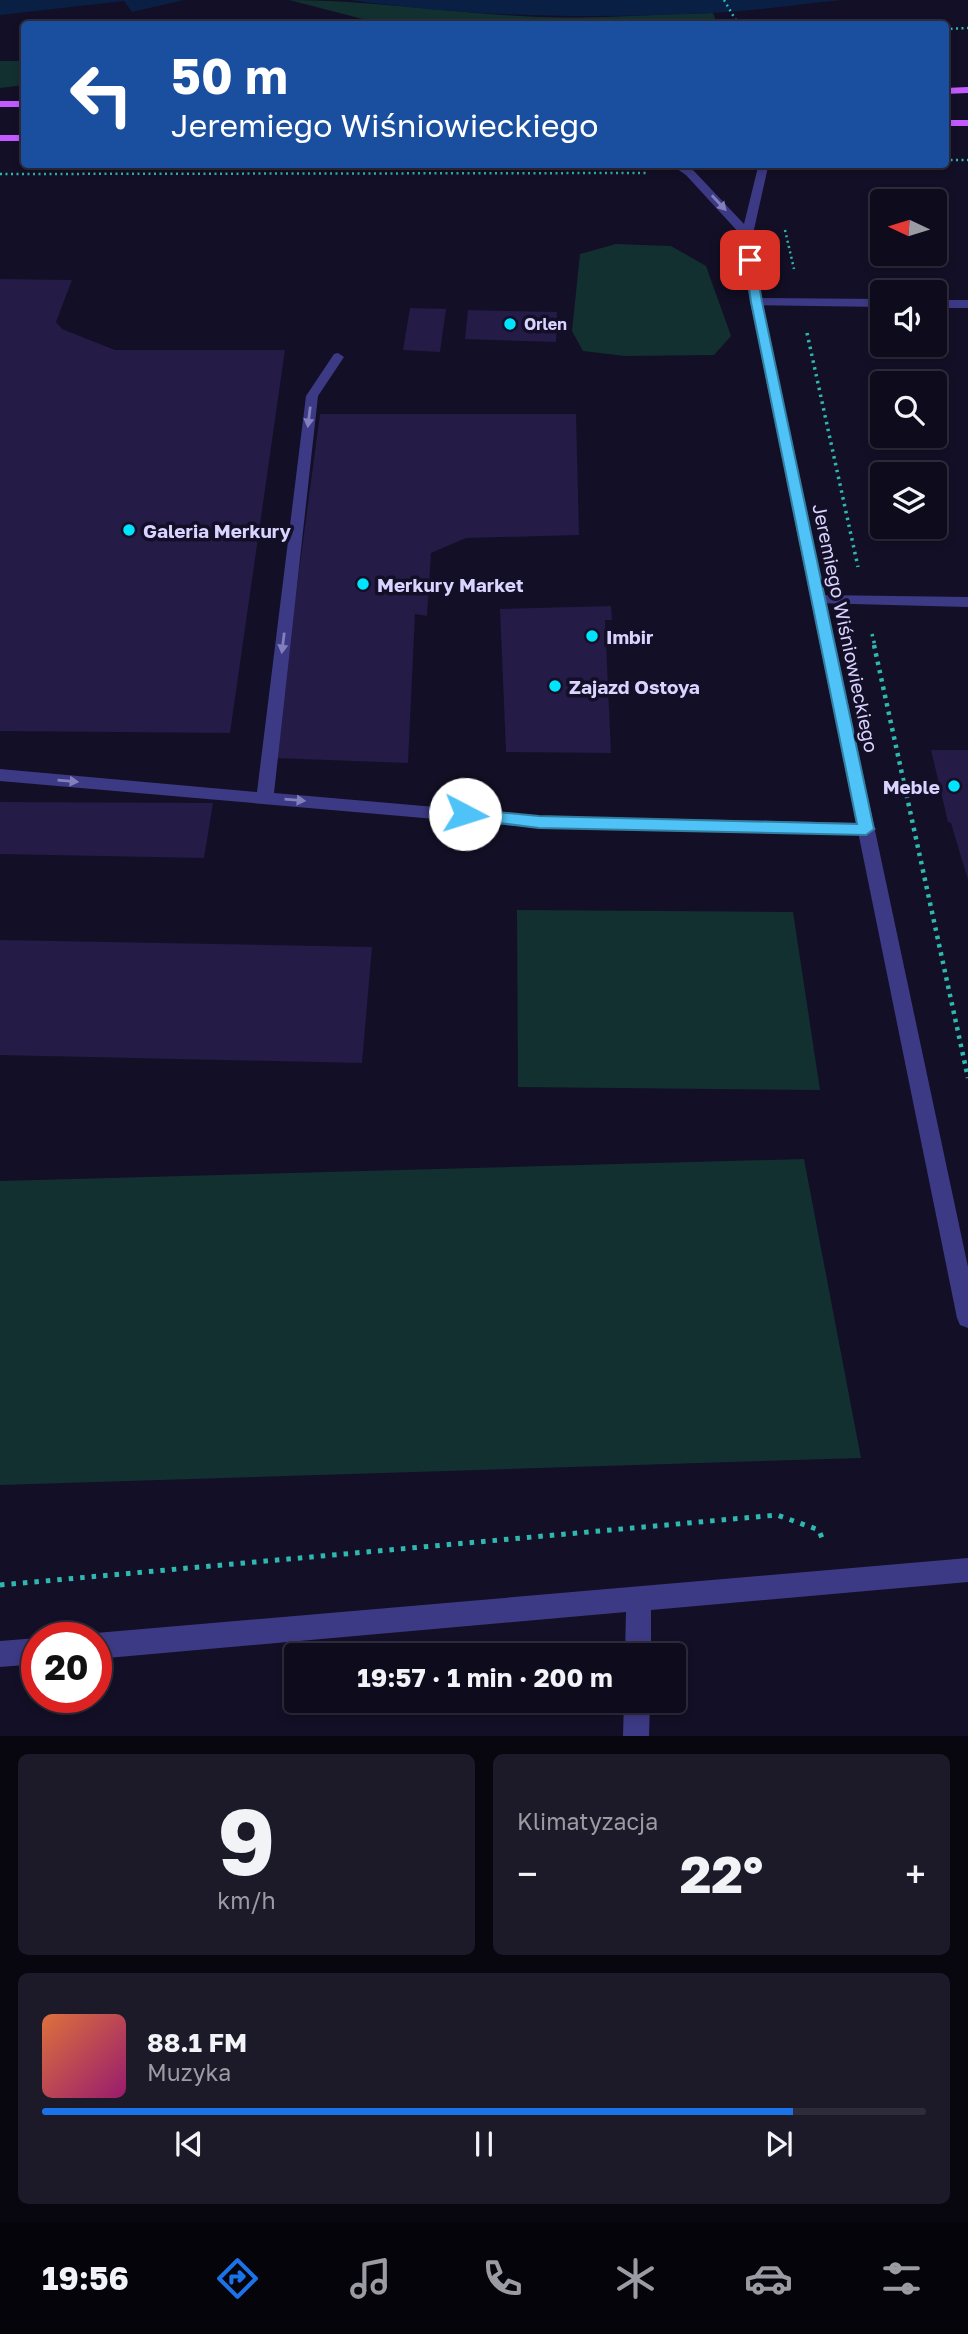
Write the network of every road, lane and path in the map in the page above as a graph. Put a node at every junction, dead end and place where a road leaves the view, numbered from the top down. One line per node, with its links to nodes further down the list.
1 (724, 0): 2 (path)
2 (736, 21)
3 (968, 28): 4 (path)
4 (949, 29)
5 (968, 90): 6 (main road)
6 (949, 91)
7 (0, 104): 8 (main road)
8 (21, 104)
9 (949, 123): 10 (main road)
10 (968, 123)
11 (0, 138): 12 (main road)
12 (21, 138)
13 (949, 160): 14 (path)
14 (968, 160)
15 (762, 168): 18 (street, Jeremiego Wiśniowieckiego)
16 (692, 169): 17 (path); 18 (street, one-way to 18)
17 (0, 174)
18 (747, 234): 19 (street, Jeremiego Wiśniowieckiego)
19 (757, 302): 20 (street); 24 (street, Jeremiego Wiśniowieckiego)
20 (870, 303)
21 (947, 304): 22 (street)
22 (968, 304)
23 (338, 357): 27 (street, one-way to 27)
24 (819, 600): 25 (street); 28 (street, Jeremiego Wiśniowieckiego)
25 (968, 602)
26 (0, 775): 27 (street, one-way to 27)
27 (265, 797): 28 (street, one-way to 28)
28 (866, 829): 29 (street, Jeremiego Wiśniowieckiego)
29 (962, 1260): 30 (street, Jeremiego Wiśniowieckiego)
30 (968, 1318)
31 (968, 1570): 32 (street)
32 (838, 1581): 33 (path); 34 (street)
33 (0, 1585)
34 (639, 1598): 35 (street); 36 (street)
35 (638, 1643)
36 (112, 1645)
37 (21, 1652): 38 (street)
38 (0, 1654)
39 (637, 1713): 40 (street)
40 (636, 1735)

